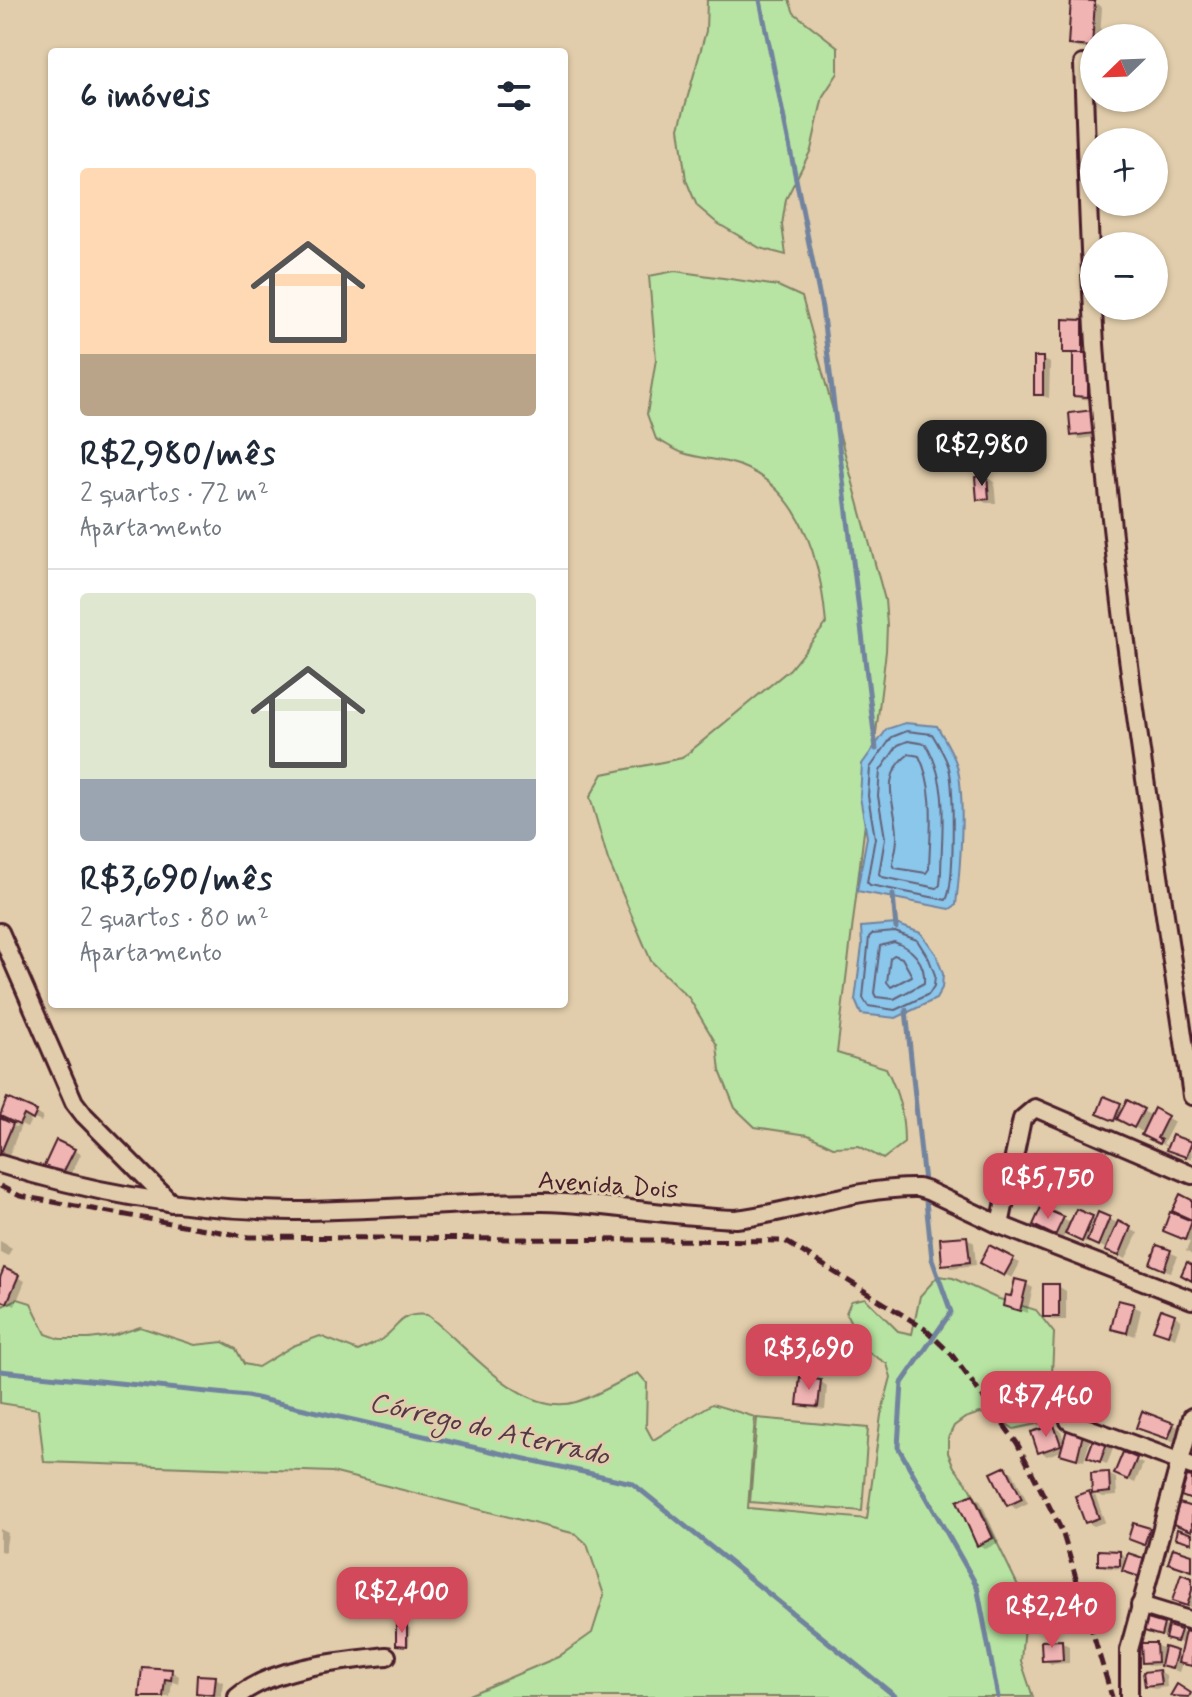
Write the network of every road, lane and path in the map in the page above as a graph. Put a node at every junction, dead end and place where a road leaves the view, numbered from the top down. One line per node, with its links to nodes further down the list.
1 (1085, 112): 3 (street)
2 (0, 932): 6 (street)
3 (1192, 1096)
4 (0, 1164): 6 (street, Avenida Dois)
5 (1192, 1175): 7 (street)
6 (172, 1204): 7 (street, Avenida Dois)
7 (1000, 1225): 8 (street, Avenida Dois)
8 (1192, 1300)
9 (1192, 1417): 11 (street)
10 (1069, 1421): 11 (street)
11 (1186, 1464): 12 (street)
12 (1140, 1605): 13 (street); 16 (street)
13 (1192, 1621)
14 (387, 1656): 15 (street)
15 (237, 1697)
16 (1129, 1697)

